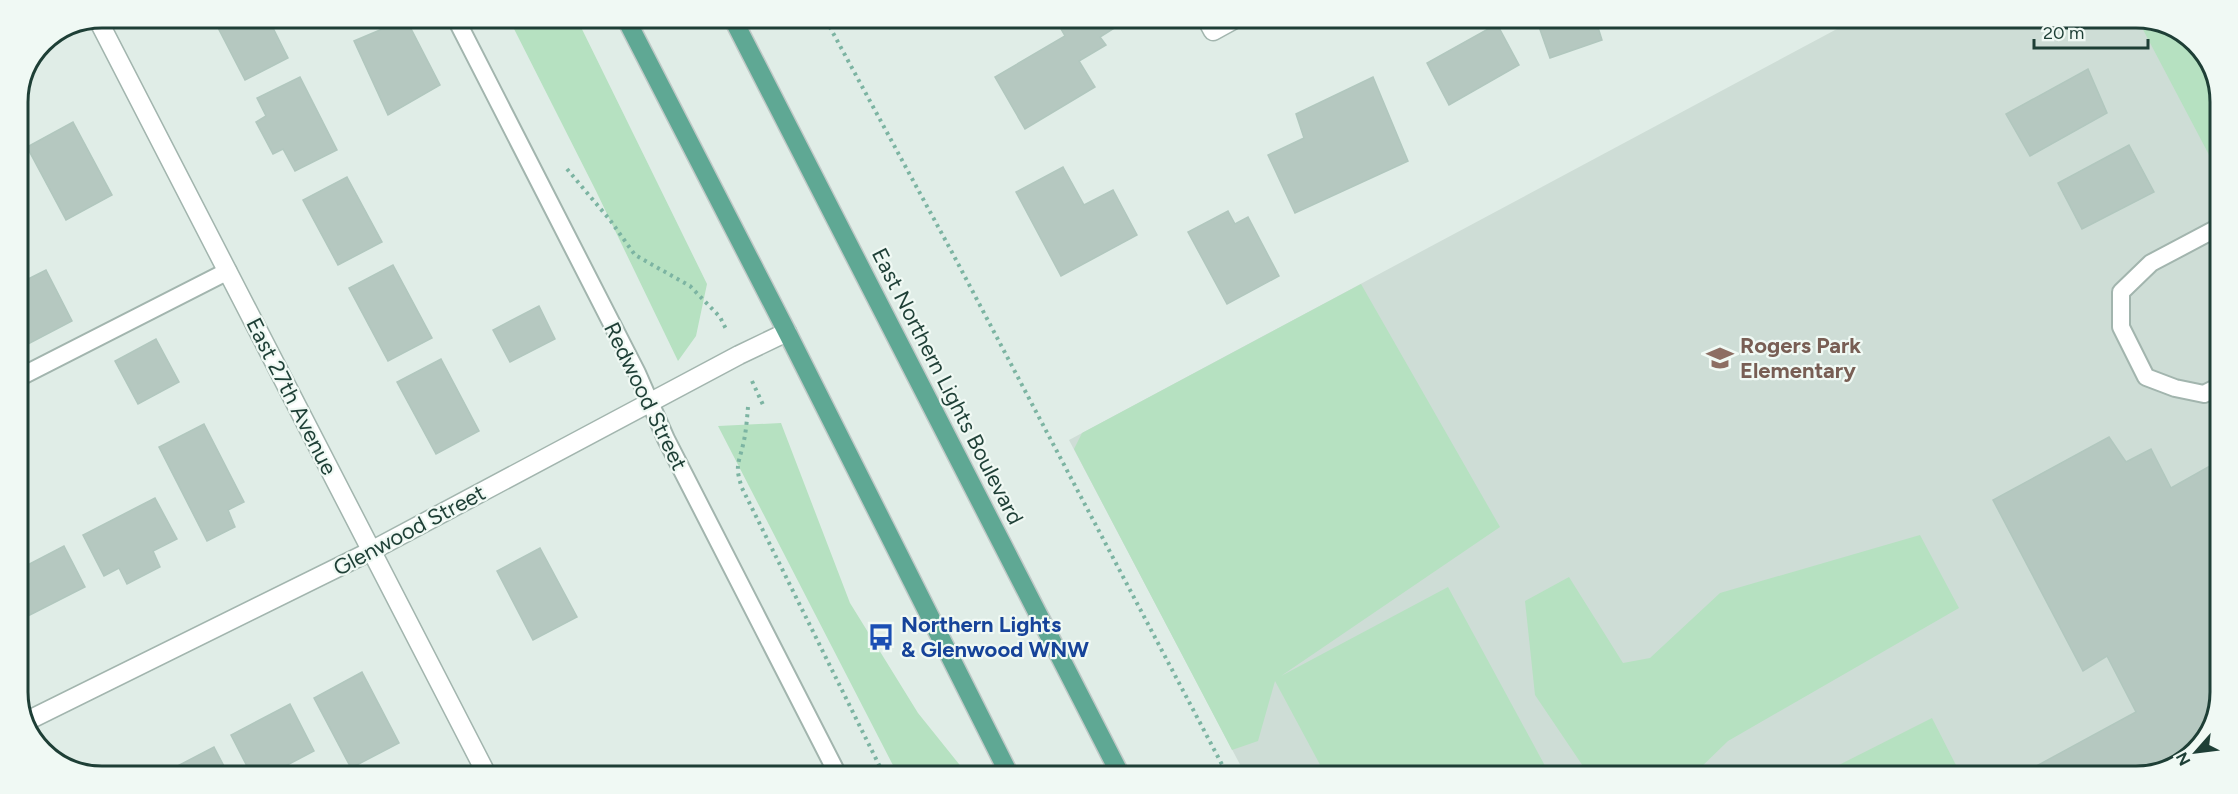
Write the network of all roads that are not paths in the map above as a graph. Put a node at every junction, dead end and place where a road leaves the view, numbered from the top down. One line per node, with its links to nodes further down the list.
1 (102, 28): 6 (street, East 27th Avenue)
2 (461, 28): 10 (lane, Redwood Street)
3 (631, 28): 7 (main road)
4 (738, 28): 16 (main road, East Northern Lights Boulevard)
5 (2209, 232): 9 (lane)
6 (228, 271): 8 (lane); 11 (street, East 27th Avenue)
7 (787, 332): 10 (street, Glenwood Street); 15 (main road)
8 (28, 373)
9 (2209, 391)
10 (650, 402): 11 (street, Glenwood Street); 14 (lane, Redwood Street)
11 (371, 551): 12 (street, Glenwood Street); 13 (street, East 27th Avenue)
12 (34, 719)
13 (483, 766)
14 (833, 766)
15 (1005, 766)
16 (1116, 766)

